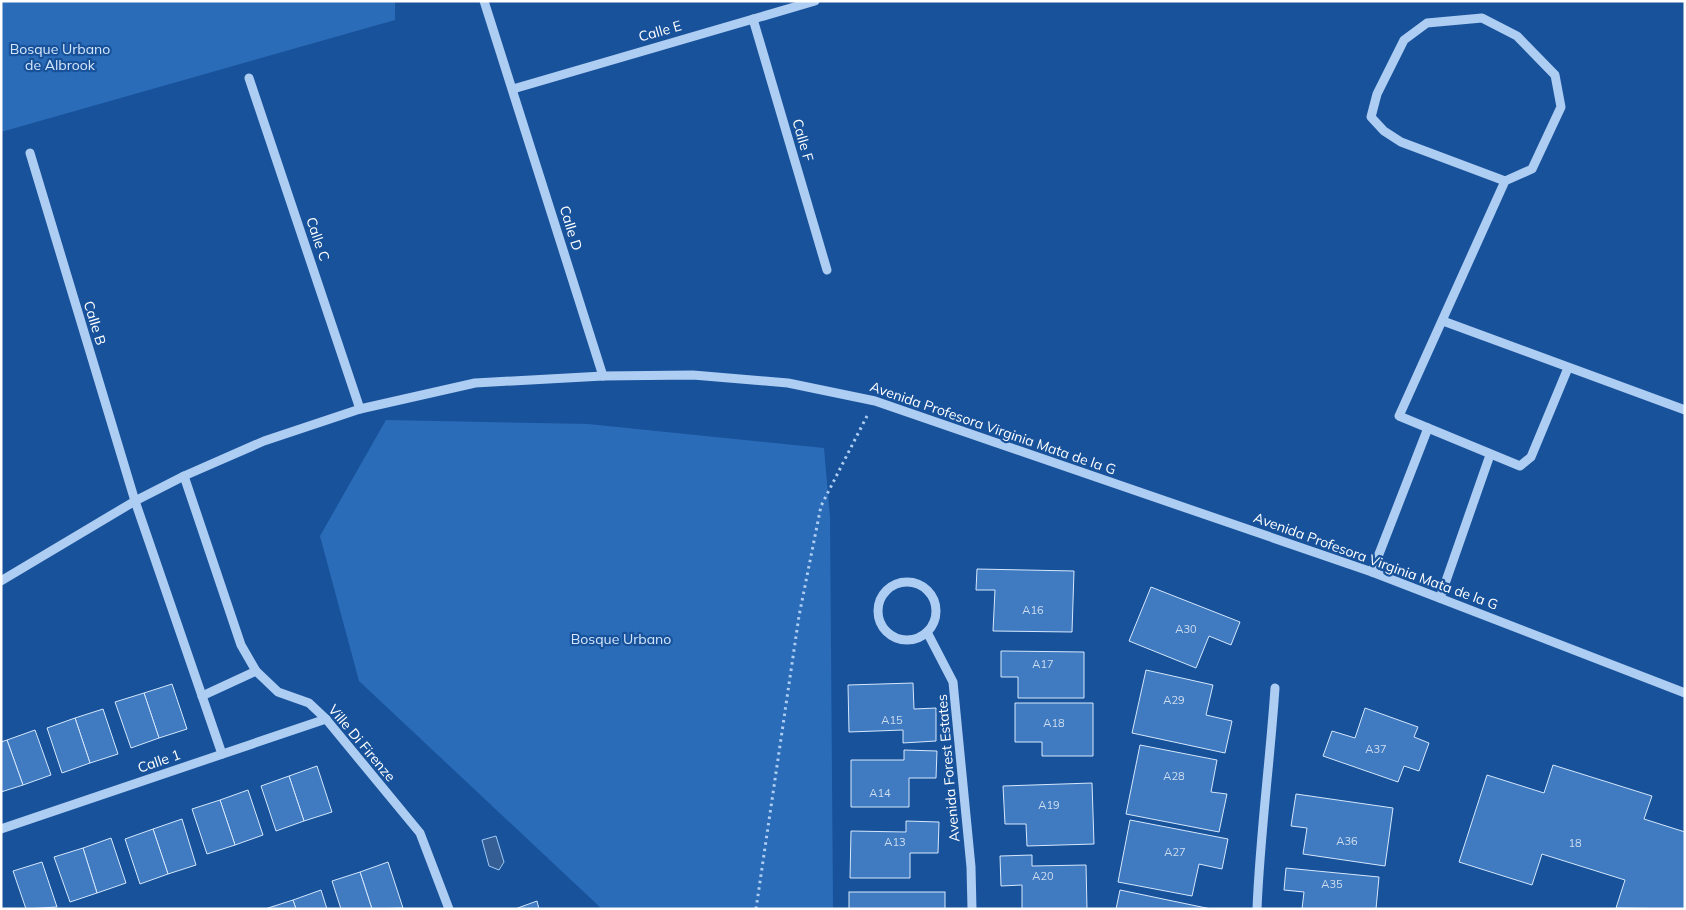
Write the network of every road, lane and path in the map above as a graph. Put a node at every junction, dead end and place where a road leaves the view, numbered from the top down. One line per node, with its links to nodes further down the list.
1 (484, 1): 5 (street, Calle D)
2 (815, 1): 3 (street, Calle E)
3 (752, 18): 5 (street, Calle E); 8 (street, Calle F)
4 (250, 78): 13 (street, Calle C)
5 (514, 89): 11 (street, Calle D)
6 (30, 153): 18 (street, Calle B)
7 (1505, 181): 7 (street); 9 (street)
8 (826, 270)
9 (1443, 321): 10 (street); 15 (street)
10 (1568, 368): 14 (street); 16 (street)
11 (602, 376): 12 (street, Avenida Profesora Virginia Mata de la G); 13 (street, Avenida Profesora Virginia Mata de la G)
12 (875, 401): 19 (street, Avenida Profesora Virginia Mata de la G); 31 (path)
13 (360, 409): 17 (street, Avenida Profesora Virginia Mata de la G)
14 (1685, 410)
15 (1428, 428): 16 (street); 19 (street)
16 (1490, 455): 21 (street)
17 (184, 476): 18 (street, Avenida Profesora Virginia Mata de la G); 23 (street, Ville Di Firenze)
18 (134, 501): 20 (street, Avenida Profesora Virginia Mata de la G); 26 (street)
19 (1372, 572): 21 (street, Avenida Profesora Virginia Mata de la G)
20 (1, 582)
21 (1440, 598): 25 (street, Avenida Profesora Virginia Mata de la G)
22 (927, 632): 22 (street); 32 (street, Avenida Forest Estates)
23 (256, 671): 26 (street); 27 (street, Ville Di Firenze)
24 (1275, 688): 33 (street)
25 (1685, 692)
26 (202, 696): 28 (street)
27 (326, 719): 28 (street, Calle 1); 30 (street, Ville Di Firenze)
28 (222, 754): 29 (street, Calle 1)
29 (1, 829)
30 (449, 909)
31 (756, 909)
32 (972, 909)
33 (1257, 909)

